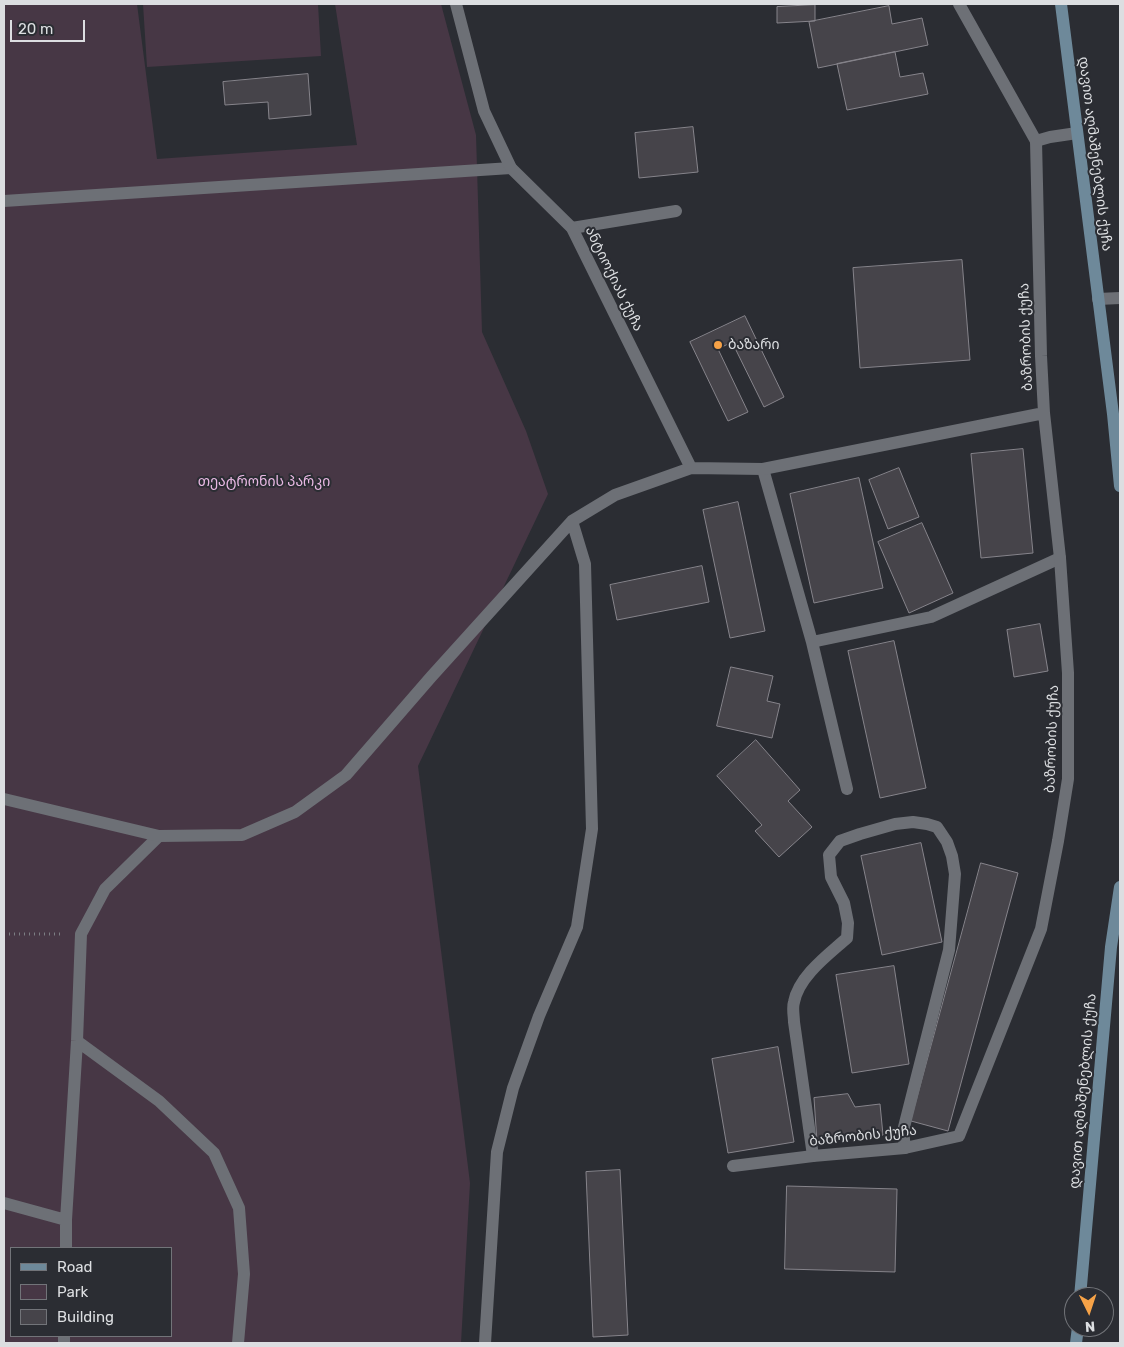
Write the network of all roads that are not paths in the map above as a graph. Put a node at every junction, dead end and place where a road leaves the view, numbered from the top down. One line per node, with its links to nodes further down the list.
1 (456, 4): 6 (street, ანტიოქიას ქუჩა)
2 (959, 4): 5 (street)
3 (1062, 4): 4 (main road, დავით აღმაშენებლის ქუჩა)
4 (1077, 133): 5 (street); 11 (main road, დავით აღმაშენებლის ქუჩა)
5 (1036, 141): 12 (street, ბაზრობის ქუჩა)
6 (511, 168): 7 (street); 9 (street, ანტიოქიას ქუჩა)
7 (4, 201)
8 (676, 211): 9 (street)
9 (572, 228): 13 (street, ანტიოქიას ქუჩა)
10 (1120, 298): 11 (street)
11 (1098, 299): 15 (main road, დავით აღმაშენებლის ქუჩა)
12 (1044, 413): 14 (street); 17 (street, ბაზრობის ქუჩა)
13 (691, 468): 14 (street); 16 (street)
14 (763, 469): 18 (street)
15 (1120, 486)
16 (572, 521): 21 (street); 32 (street)
17 (1060, 558): 18 (street); 24 (street, ბაზრობის ქუჩა)
18 (812, 642): 19 (street)
19 (847, 789)
20 (4, 799): 21 (street)
21 (159, 836): 23 (street)
22 (1120, 887): 30 (main road, დავით აღმაშენებლის ქუჩა)
23 (76, 1041): 28 (street); 31 (street)
24 (905, 1148): 25 (street, ბაზრობის ქუჩა); 25 (street)
25 (813, 1156): 26 (street, ბაზრობის ქუჩა)
26 (733, 1166)
27 (4, 1203): 28 (street)
28 (66, 1220): 29 (street)
29 (66, 1247)
30 (1081, 1287)
31 (238, 1343)
32 (486, 1343)

